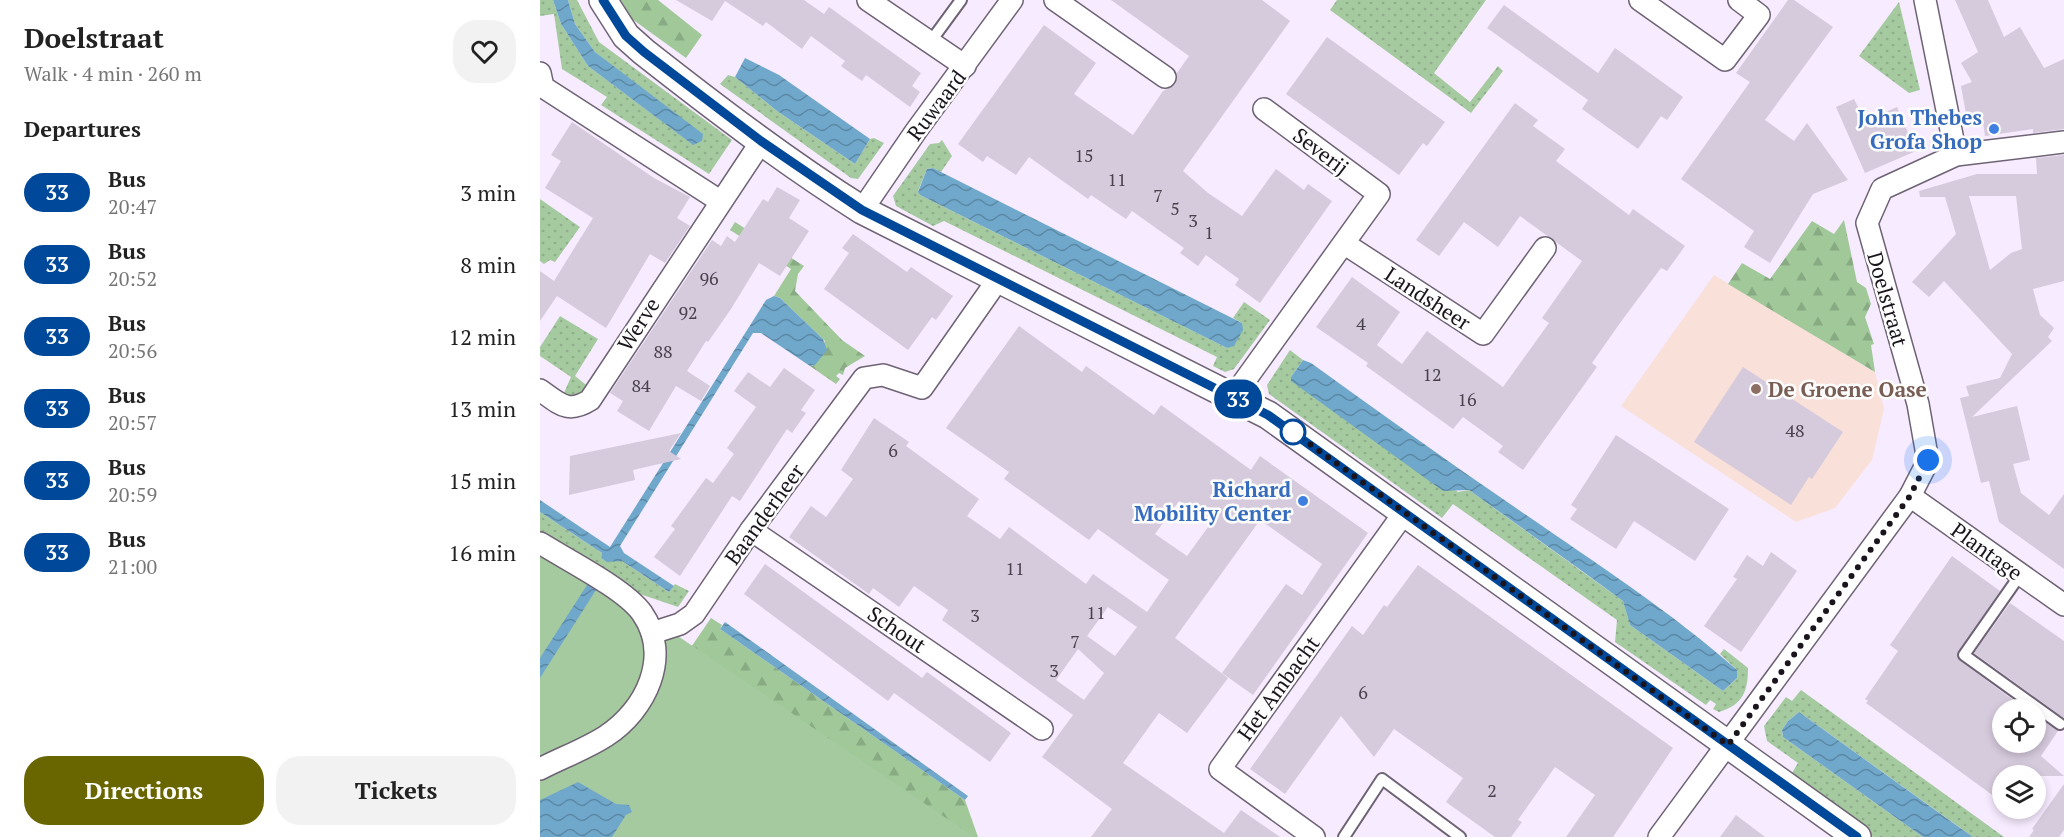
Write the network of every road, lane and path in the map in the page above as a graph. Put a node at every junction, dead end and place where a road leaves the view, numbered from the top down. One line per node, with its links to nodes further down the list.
1 (603, 0): 14 (street)
2 (868, 0): 9 (street)
3 (961, 0): 9 (lane, Ruwaard)
4 (1012, 0): 10 (street, Ruwaard)
5 (1054, 0): 12 (street)
6 (1640, 0): 7 (street)
7 (1739, 0)
8 (1925, 0): 16 (street)
9 (931, 42): 10 (street)
10 (965, 66): 18 (street, Ruwaard)
11 (540, 73): 17 (street)
12 (1165, 77)
13 (1264, 109): 19 (street, Severij)
14 (761, 141): 17 (street, Werve); 18 (street)
15 (2064, 142): 16 (street, Doelstraat)
16 (1956, 155): 24 (street, Doelstraat)
17 (720, 201): 22 (street, Werve)
18 (862, 210): 21 (street)
19 (1345, 244): 20 (street, Landsheer); 23 (street)
20 (1545, 248)
21 (999, 278): 23 (street); 26 (street, Baanderheer)
22 (540, 390)
23 (1233, 397): 25 (street)
24 (1910, 496): 28 (street, Plantage); 33 (street, Doelstraat)
25 (1404, 513): 33 (street); 35 (street, Het Ambacht)
26 (751, 530): 30 (street, Baanderheer); 32 (street, Schout)
27 (540, 543): 30 (street)
28 (2020, 575): 29 (street, Plantage); 31 (lane)
29 (2064, 605)
30 (652, 633): 34 (street)
31 (2060, 724)
32 (1042, 729)
33 (1728, 745): 38 (street, Doelstraat); 39 (street)
34 (540, 769)
35 (1314, 837)
36 (1344, 837): 37 (lane)
37 (1460, 837)
38 (1659, 837)
39 (1857, 837)

